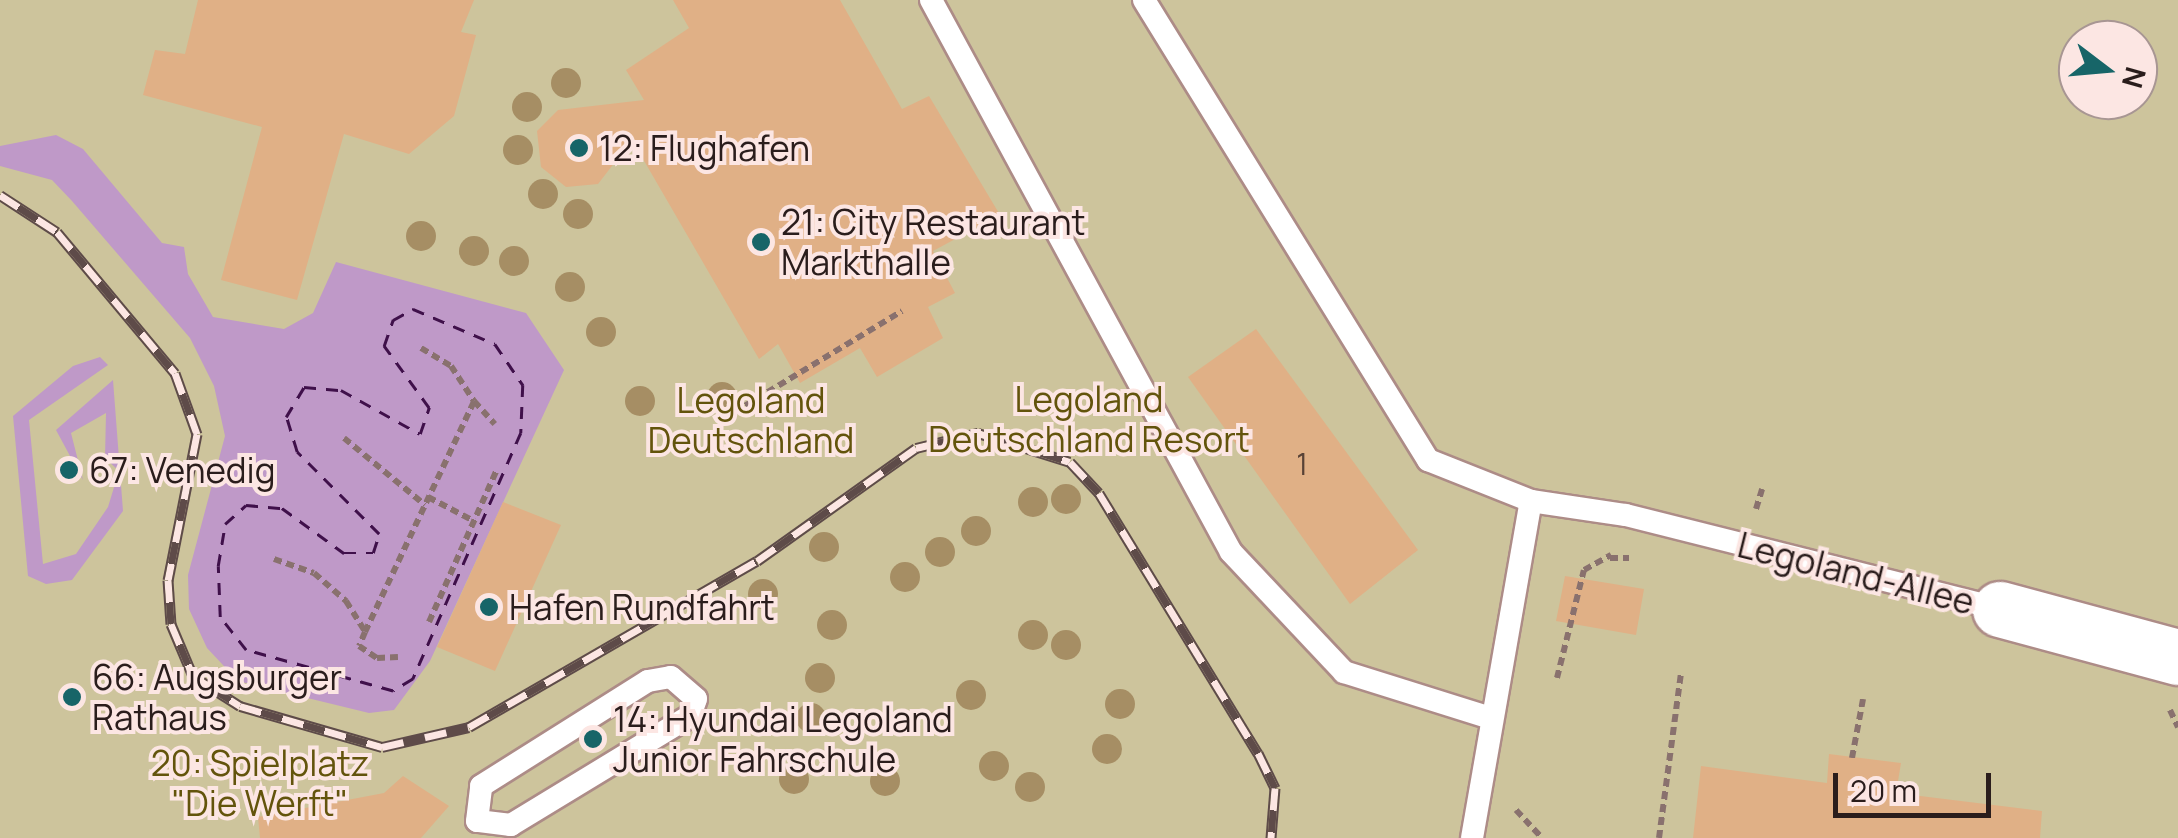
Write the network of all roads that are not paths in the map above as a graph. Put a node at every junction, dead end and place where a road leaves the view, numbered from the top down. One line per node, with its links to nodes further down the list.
1 (931, 0): 6 (lane)
2 (1144, 0): 3 (lane, Legoland-Allee)
3 (1530, 501): 4 (lane, Legoland-Allee); 6 (lane)
4 (2000, 609): 5 (street, Legoland-Allee)
5 (2178, 657)
6 (1488, 717): 8 (lane)
7 (654, 742): 7 (lane)
8 (1472, 838)

